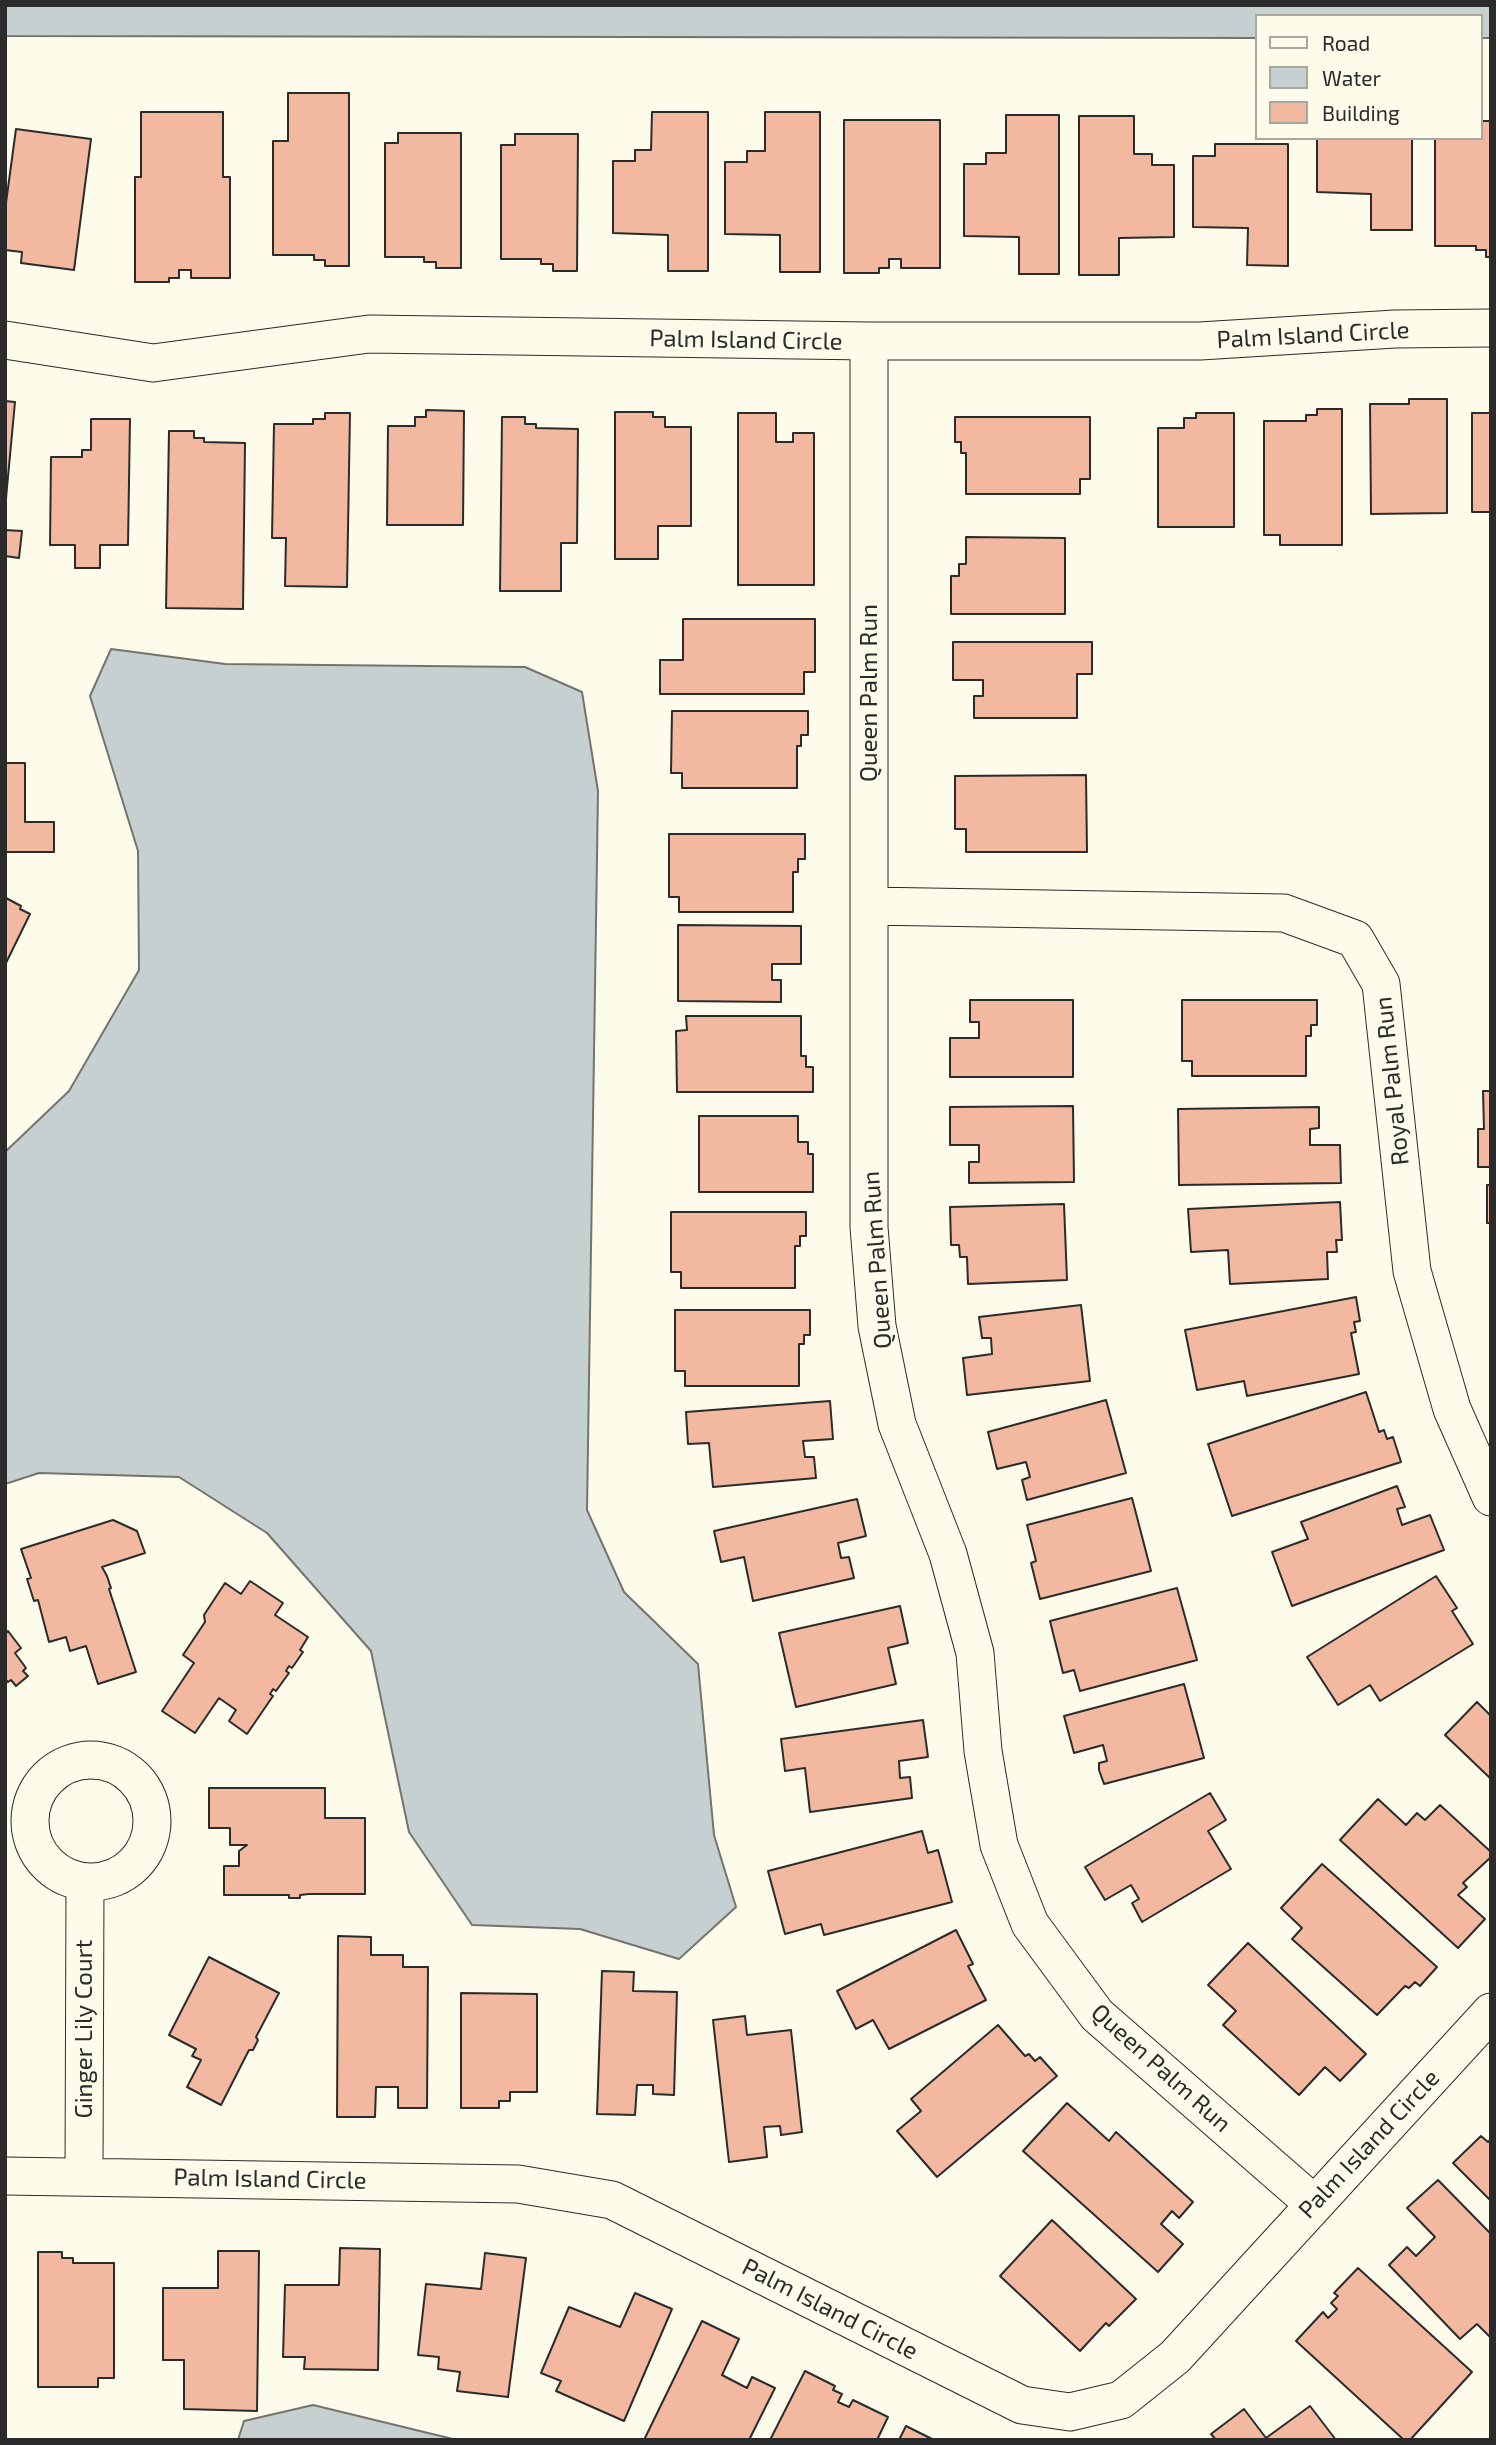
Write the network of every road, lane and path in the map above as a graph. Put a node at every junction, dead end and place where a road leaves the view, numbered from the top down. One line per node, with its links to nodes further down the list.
1 (1491, 328): 3 (street, Palm Island Circle)
2 (5, 340): 3 (street, Palm Island Circle)
3 (869, 341): 4 (street, Queen Palm Run)
4 (869, 906): 5 (street, Royal Palm Run); 10 (street, Queen Palm Run)
5 (1491, 1497)
6 (85, 1882): 9 (street, Ginger Lily Court)
7 (1491, 2012): 10 (street, Palm Island Circle)
8 (5, 2176): 9 (street, Palm Island Circle)
9 (83, 2176): 10 (street, Palm Island Circle)
10 (1314, 2204)

